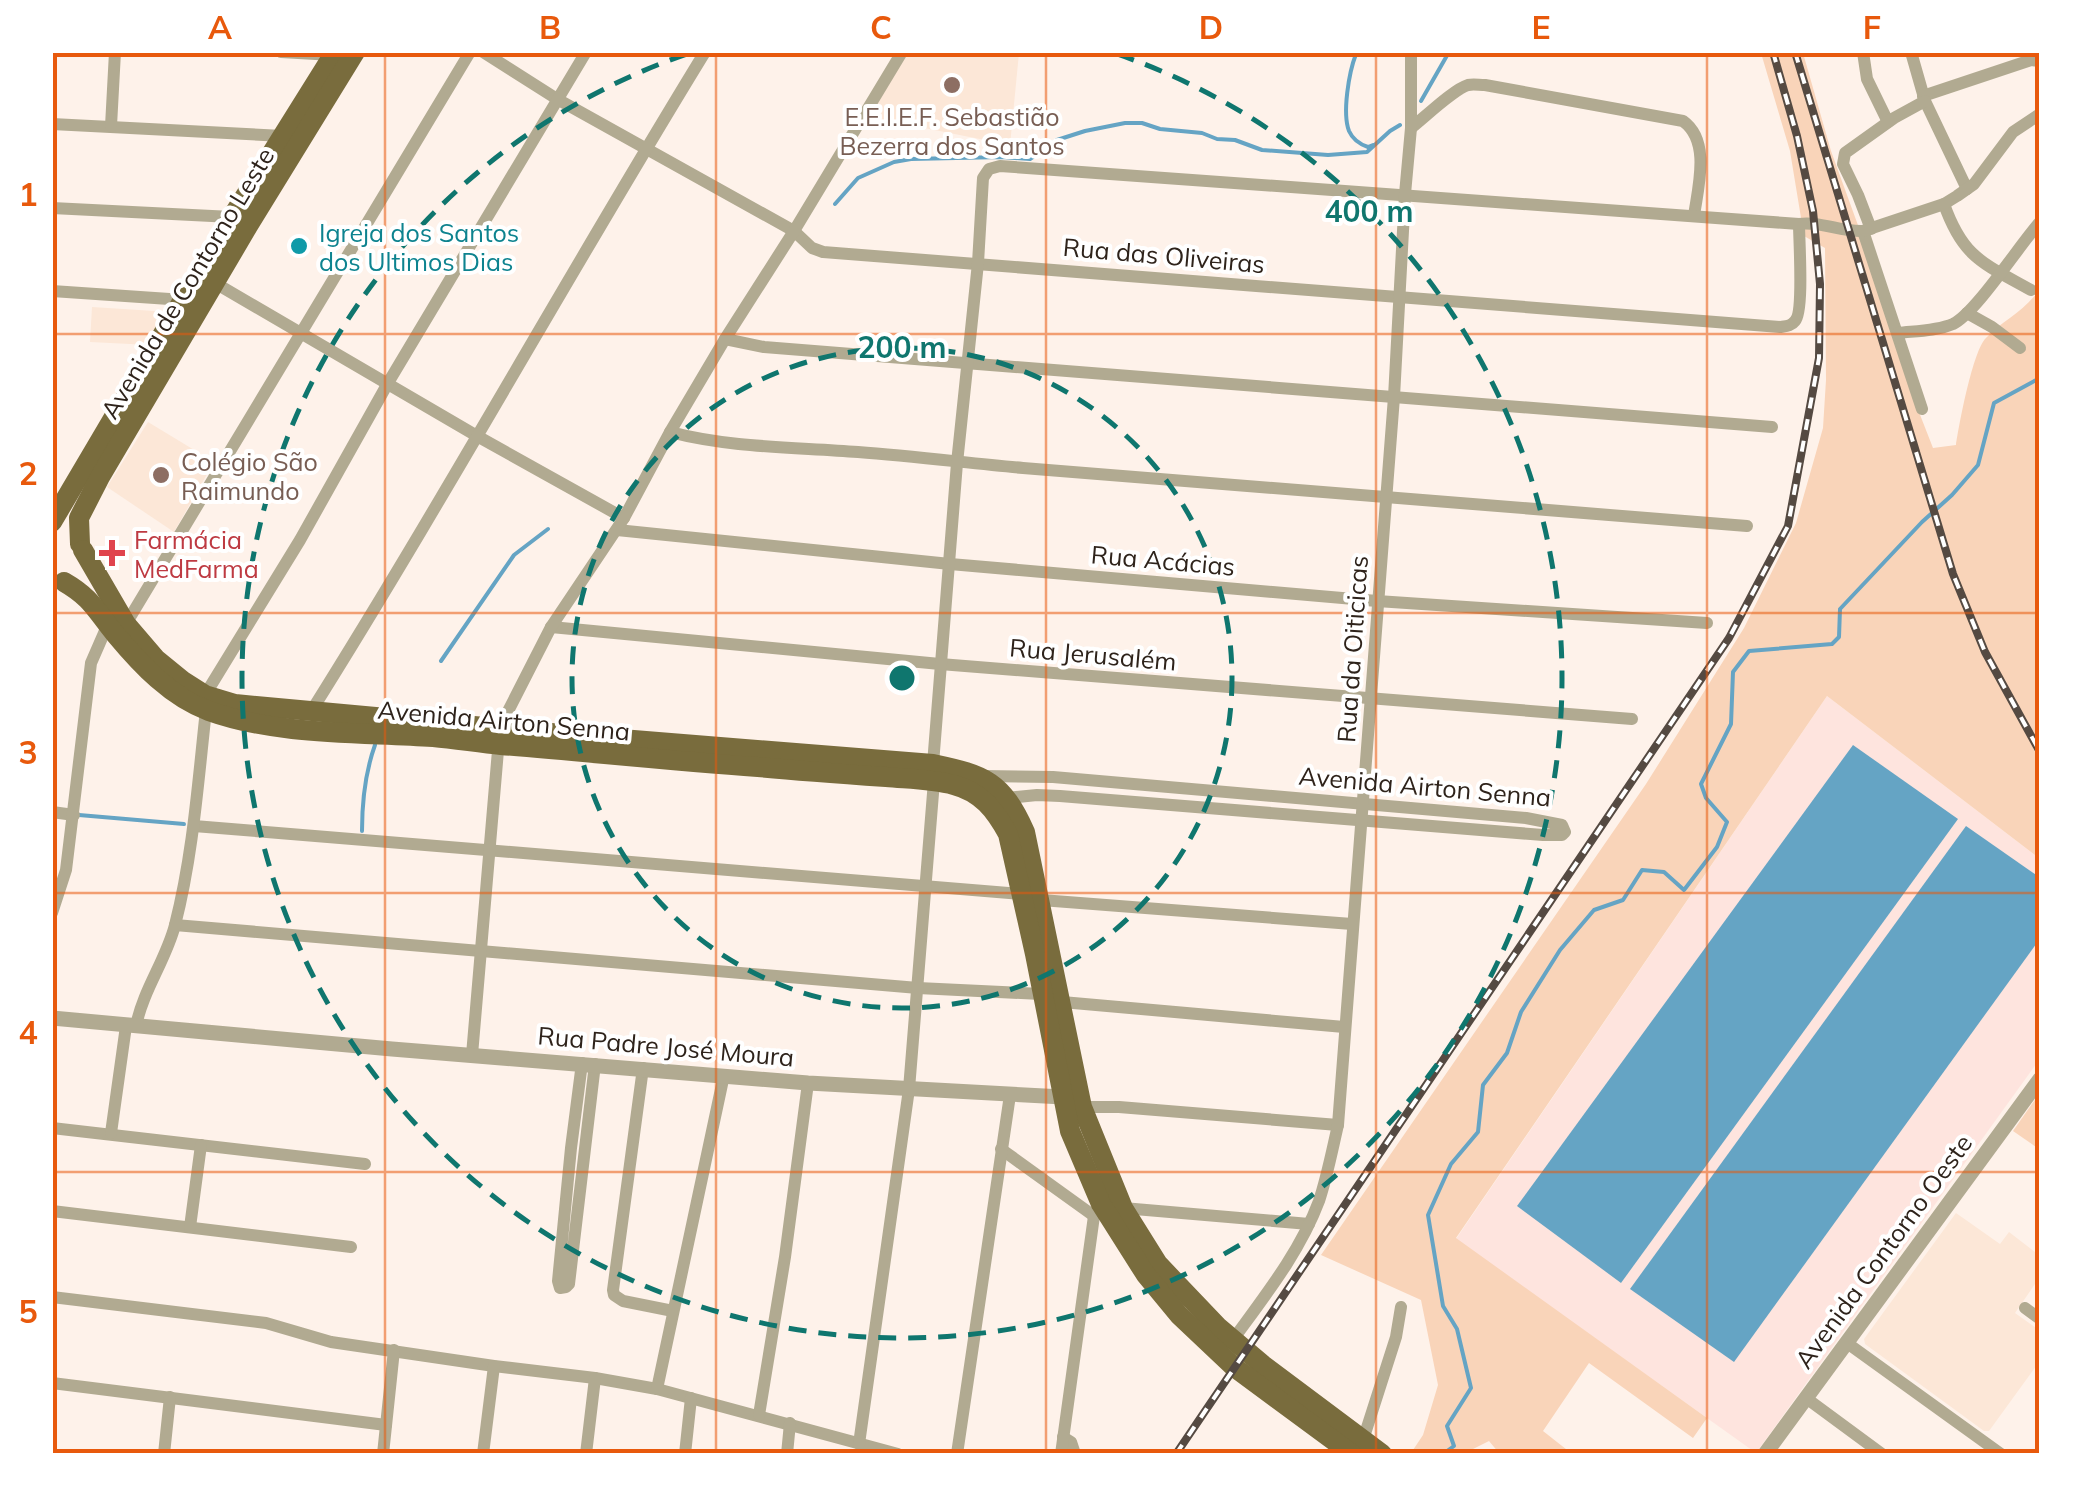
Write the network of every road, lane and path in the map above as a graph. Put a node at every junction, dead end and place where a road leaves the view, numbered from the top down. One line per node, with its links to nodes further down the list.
1 (115, 52): 19 (street)
2 (281, 52): 12 (street)
3 (355, 52): 35 (main road, Avenida de Contorno Leste)
4 (470, 52): 41 (street)
5 (483, 52): 15 (street, Rua das Oliveiras)
6 (586, 52): 15 (street)
7 (705, 52): 22 (street)
8 (902, 52): 32 (street)
9 (1412, 52): 20 (street, Rua da Oiticicas)
10 (1863, 52): 17 (street)
11 (1912, 52): 14 (street)
12 (334, 54): 21 (main road, Avenida de Contorno Leste)
13 (2040, 61): 14 (street)
14 (1924, 99): 17 (street); 23 (street)
15 (557, 100): 22 (street, Rua das Oliveiras); 46 (street)
16 (2040, 114): 23 (street)
17 (1888, 122): 31 (street)
18 (52, 124): 19 (street)
19 (111, 126): 21 (street)
20 (1412, 128): 24 (street, Rua da Oiticicas); 27 (street)
21 (283, 136): 28 (main road, Avenida de Contorno Leste)
22 (646, 148): 32 (street, Rua das Oliveiras); 51 (street)
23 (1967, 189): 25 (street)
24 (1406, 194): 27 (street); 33 (street); 38 (street, Rua da Oiticicas)
25 (1944, 204): 31 (street); 34 (street)
26 (52, 208): 28 (street)
27 (1694, 216): 30 (street)
28 (232, 217): 39 (main road, Avenida de Contorno Leste)
29 (2040, 222): 34 (street)
30 (1799, 224): 31 (street); 38 (street, Rua das Oliveiras)
31 (1867, 230): 42 (street)
32 (794, 231): 33 (street, Rua das Oliveiras); 43 (street)
33 (978, 263): 38 (street, Rua das Oliveiras); 45 (street)
34 (2000, 273): 36 (street); 40 (street)
35 (215, 283): 41 (street, Rua Acácias); 58 (main road, Avenida de Contorno Leste)
36 (2031, 290)
37 (52, 291): 39 (street)
38 (1400, 298): 47 (street, Rua da Oiticicas)
39 (184, 300): 54 (main road, Avenida de Contorno Leste)
40 (1966, 313): 42 (street); 44 (street)
41 (301, 333): 46 (street, Rua Acácias); 63 (street)
42 (1898, 334): 48 (street)
43 (724, 339): 45 (street); 50 (street)
44 (2020, 348)
45 (968, 363): 47 (street); 52 (street)
46 (388, 383): 51 (street, Rua Acácias); 67 (street)
47 (1394, 397): 49 (street); 53 (street, Rua da Oiticicas)
48 (1922, 409)
49 (1772, 427)
50 (670, 432): 52 (street); 55 (street)
51 (478, 436): 55 (street, Rua Acácias); 68 (street)
52 (957, 462): 53 (street); 59 (street)
53 (1386, 498): 56 (street); 61 (street, Rua da Oiticicas)
54 (52, 522)
55 (621, 524): 59 (street, Rua Acácias); 64 (street)
56 (1748, 526)
57 (52, 534): 58 (main road)
58 (82, 547): 60 (main road, Avenida de Contorno Leste); 63 (main road, Avenida Airton Senna)
59 (950, 564): 61 (street, Rua Acácias); 65 (street)
60 (56, 581): 63 (main road, Avenida Airton Senna)
61 (1377, 601): 62 (street, Rua Acácias); 66 (street, Rua da Oiticicas)
62 (1707, 623)
63 (117, 624): 67 (main road, Avenida Airton Senna); 77 (street)
64 (551, 628): 65 (street, Rua Jerusalém); 70 (street)
65 (940, 664): 66 (street, Rua Jerusalém); 71 (street)
66 (1370, 699): 69 (street, Rua Jerusalém); 75 (street, Rua da Oiticicas)
67 (205, 702): 68 (main road, Avenida Airton Senna); 70 (main road, Avenida Airton Senna); 79 (street)
68 (312, 710): 70 (main road, Avenida Airton Senna)
69 (1632, 719)
70 (500, 736): 71 (main road, Avenida Airton Senna); 80 (street)
71 (934, 773): 72 (main road, Avenida Airton Senna); 74 (main road, Avenida Airton Senna); 81 (street)
72 (980, 776): 73 (street, Avenida Airton Senna); 74 (main road, Avenida Airton Senna)
73 (1194, 798): 74 (street, Avenida Airton Senna); 75 (street, Avenida Airton Senna); 78 (street, Avenida Airton Senna)
74 (997, 800): 83 (main road)
75 (1362, 804): 78 (street, Rua da Oiticicas); 78 (street, Avenida Airton Senna)
76 (52, 812): 77 (street)
77 (74, 814): 82 (street)
78 (1361, 819): 86 (street, Rua da Oiticicas)
79 (194, 826): 80 (street); 85 (street)
80 (489, 851): 81 (street); 87 (street)
81 (926, 886): 83 (street); 89 (street)
82 (55, 896): 84 (street)
83 (1030, 897): 86 (street); 88 (main road)
84 (52, 912)
85 (175, 924): 87 (street); 93 (street)
86 (1352, 924): 94 (street, Rua da Oiticicas)
87 (480, 950): 89 (street); 95 (street)
88 (1042, 951): 90 (main road); 91 (main road)
89 (918, 988): 90 (street); 101 (street)
90 (1041, 994): 103 (main road)
91 (1062, 1002): 94 (street); 104 (main road)
92 (52, 1018): 93 (street, Rua Padre José Moura)
93 (131, 1026): 95 (street, Rua Padre José Moura); 107 (street)
94 (1344, 1027): 105 (street, Rua da Oiticicas)
95 (472, 1055): 96 (street, Rua Padre José Moura)
96 (589, 1064): 97 (street, Rua Padre José Moura); 116 (street)
97 (644, 1068): 98 (street, Rua Padre José Moura); 121 (street)
98 (724, 1075): 100 (street, Rua Padre José Moura); 121 (street)
99 (2040, 1078): 124 (street, Avenida Contorno Oeste)
100 (808, 1083): 101 (street, Rua Padre José Moura); 133 (street)
101 (910, 1089): 102 (street, Rua Padre José Moura); 137 (street)
102 (1010, 1095): 103 (street, Rua Padre José Moura); 109 (street)
103 (1062, 1098): 112 (main road)
104 (1082, 1107): 105 (street); 111 (main road)
105 (1338, 1125): 114 (street, Rua da Oiticicas)
106 (52, 1128): 107 (street)
107 (111, 1133): 108 (street)
108 (201, 1145): 110 (street); 115 (street)
109 (1001, 1149): 112 (street); 147 (street)
110 (365, 1164)
111 (1124, 1208): 114 (street); 123 (main road)
112 (1098, 1210): 136 (street); 138 (main road)
113 (52, 1211): 115 (street)
114 (1309, 1224): 123 (street, Rua da Oiticicas)
115 (190, 1226): 117 (street)
116 (569, 1229)
117 (351, 1246)
118 (52, 1297): 125 (street)
119 (1401, 1307): 139 (street)
120 (2025, 1308): 122 (street)
121 (673, 1311): 129 (street)
122 (2040, 1319)
123 (1232, 1341): 139 (main road)
124 (1847, 1343): 132 (street, Avenida Contorno Oeste); 153 (street)
125 (394, 1350): 126 (street); 135 (street)
126 (494, 1366): 127 (street); 142 (street)
127 (596, 1378): 129 (street); 143 (street)
128 (52, 1382): 130 (street)
129 (657, 1389): 131 (street)
130 (170, 1397): 135 (street); 140 (street)
131 (691, 1398): 133 (street); 144 (street)
132 (1806, 1398): 151 (street, Avenida Contorno Oeste); 152 (street)
133 (760, 1416): 134 (street)
134 (790, 1423): 137 (street); 145 (street)
135 (386, 1425): 141 (street)
136 (1063, 1437): 148 (street); 149 (street)
137 (859, 1444): 146 (street)
138 (1327, 1446): 139 (main road)
139 (1358, 1447): 150 (main road)
140 (164, 1454)
141 (383, 1454)
142 (483, 1454)
143 (586, 1454)
144 (684, 1454)
145 (787, 1454)
146 (898, 1454)
147 (958, 1454)
148 (1062, 1454)
149 (1074, 1454)
150 (1382, 1454)
151 (1766, 1454)
152 (1882, 1454)
153 (2002, 1454)

